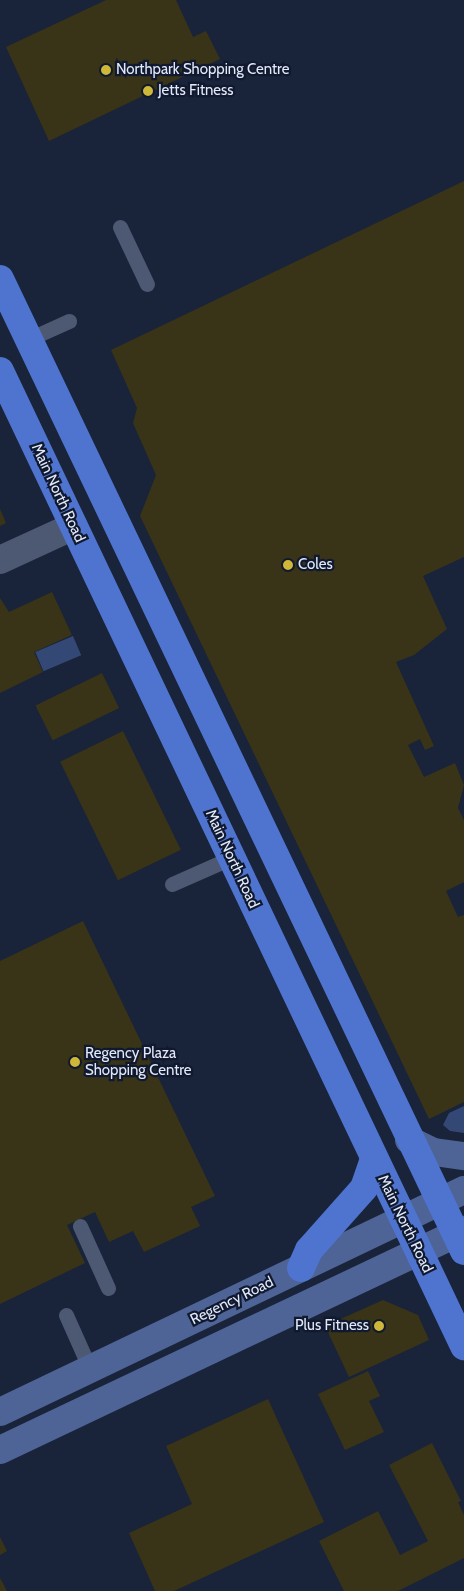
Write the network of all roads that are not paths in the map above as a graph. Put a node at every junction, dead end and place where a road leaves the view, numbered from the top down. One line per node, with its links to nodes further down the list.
1 (120, 227): 3 (lane)
2 (0, 279): 5 (highway)
3 (147, 284)
4 (69, 321): 5 (lane)
5 (28, 339): 11 (highway)
6 (0, 371): 7 (highway, Main North Road)
7 (74, 526): 8 (street); 9 (highway, Main North Road)
8 (0, 560)
9 (231, 858): 10 (lane); 13 (highway, Main North Road)
10 (172, 884)
11 (409, 1140): 12 (main road); 15 (highway)
12 (464, 1156)
13 (374, 1159): 16 (highway, Main North Road); 20 (highway)
14 (464, 1190): 15 (main road, Regency Road)
15 (440, 1202): 16 (main road, Regency Road); 18 (highway)
16 (403, 1220): 19 (highway, Main North Road); 20 (main road, Regency Road)
17 (80, 1226): 21 (lane)
18 (461, 1238): 19 (main road)
19 (418, 1253): 23 (highway, Main North Road); 26 (main road)
20 (301, 1268): 24 (main road, Regency Road)
21 (108, 1288)
22 (66, 1315): 24 (lane)
23 (464, 1346)
24 (90, 1369): 25 (main road, Regency Road)
25 (0, 1412)
26 (0, 1450)

